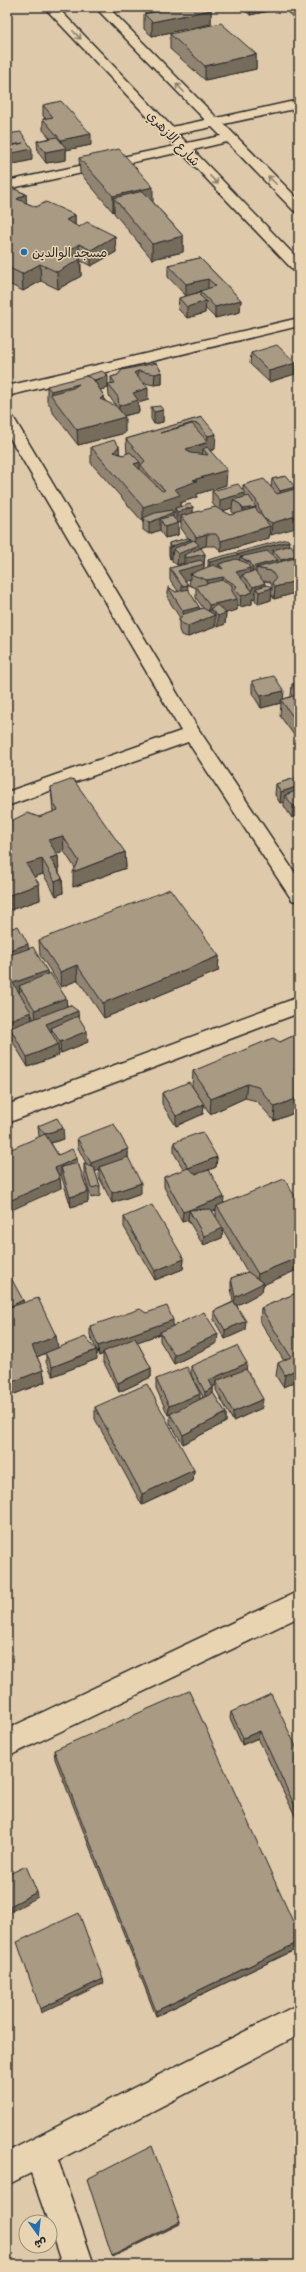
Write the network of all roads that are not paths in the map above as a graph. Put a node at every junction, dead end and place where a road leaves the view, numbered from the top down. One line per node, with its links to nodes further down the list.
1 (50, 7): 6 (street, شارع الازهري, one-way to 6)
2 (117, 7): 3 (street)
3 (102, 8): 5 (street, one-way to 3)
4 (299, 104): 5 (street)
5 (215, 123): 6 (street); 7 (street)
6 (169, 132): 8 (street, شارع الازهري)
7 (229, 138): 8 (street); 10 (street, one-way to 7)
8 (182, 146): 9 (street); 11 (street, شارع الازهري, one-way to 11)
9 (7, 185)
10 (299, 208)
11 (299, 268)
12 (299, 322): 13 (street)
13 (7, 391)
14 (7, 420): 15 (street)
15 (192, 734): 16 (street); 17 (street)
16 (7, 799)
17 (299, 895)
18 (299, 1005): 19 (street)
19 (7, 1114)
20 (299, 1604): 21 (street)
21 (7, 1743)
22 (299, 2019): 23 (street)
23 (40, 2153): 24 (street); 25 (street)
24 (7, 2169)
25 (78, 2265)

